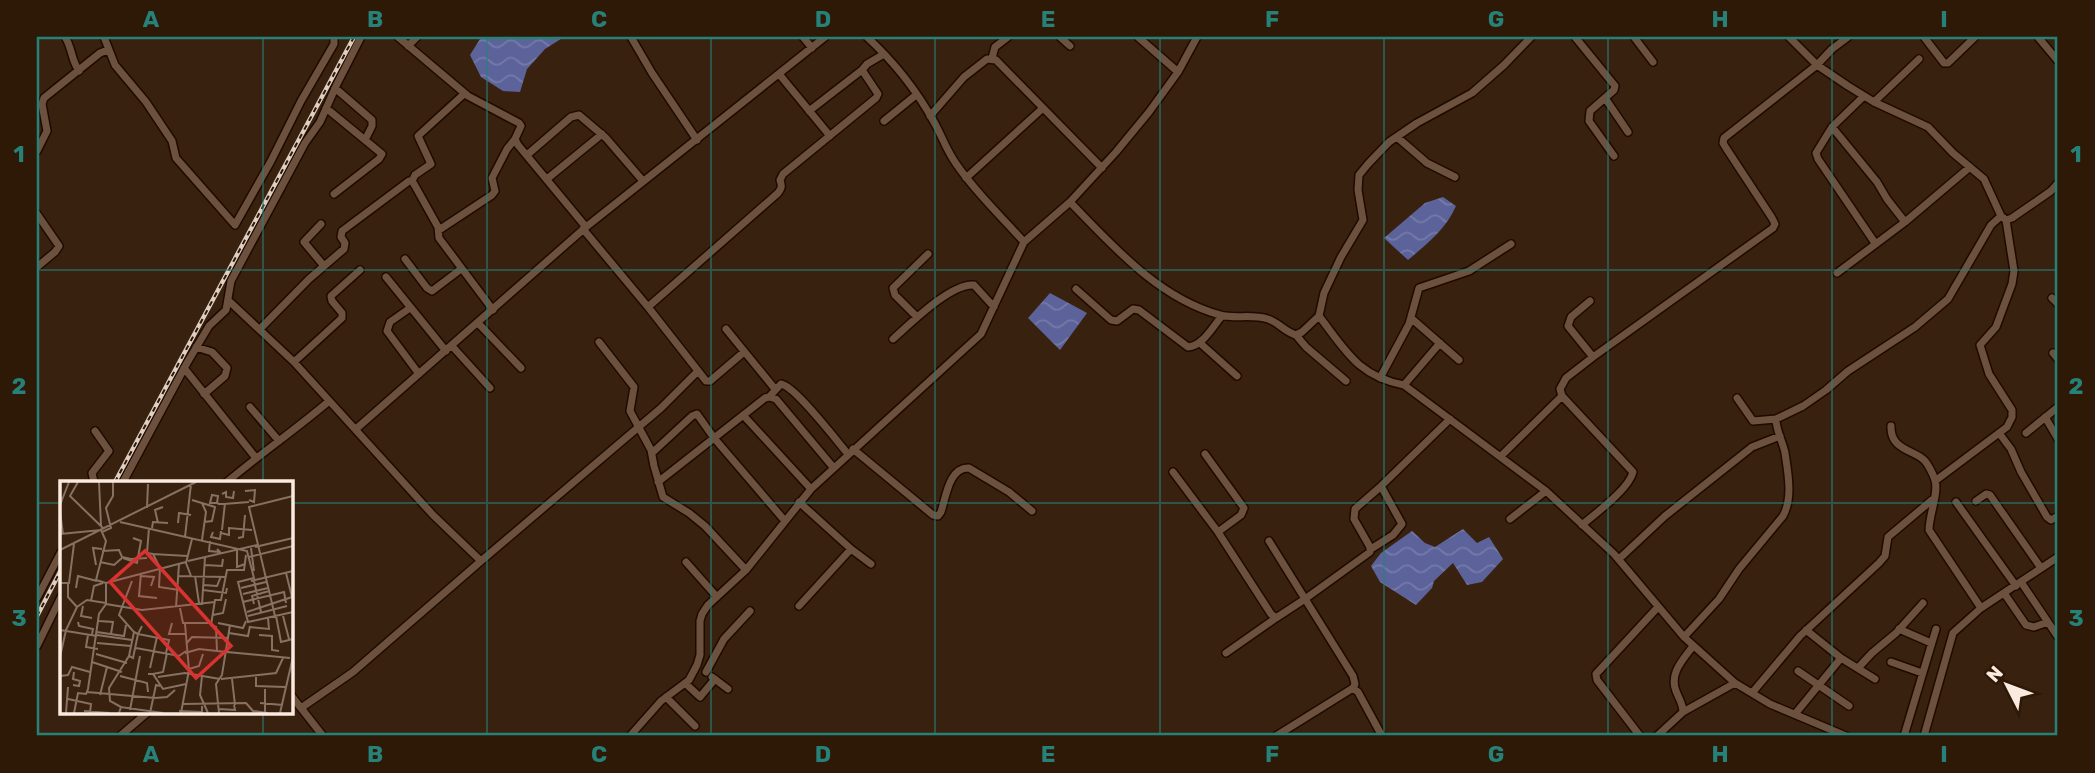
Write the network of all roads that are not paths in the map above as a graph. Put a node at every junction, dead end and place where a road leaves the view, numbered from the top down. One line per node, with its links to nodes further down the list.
1 (65, 37): 34 (street)
2 (104, 37): 26 (street)
3 (334, 37): 26 (street)
4 (361, 37): 37 (street)
5 (397, 37): 23 (street)
6 (418, 37): 23 (street)
7 (631, 37): 54 (street)
8 (803, 37): 25 (street)
9 (825, 37): 25 (street)
10 (867, 37): 27 (street)
11 (1008, 37): 28 (street)
12 (1060, 37): 24 (street)
13 (1138, 37): 35 (street)
14 (1197, 37): 35 (street)
15 (1531, 37): 52 (street)
16 (1575, 37): 41 (street)
17 (1634, 37): 31 (street)
18 (1789, 37): 32 (street)
19 (1848, 37): 32 (street)
20 (1924, 37): 21 (street)
21 (1975, 37)
22 (2038, 37): 30 (street)
23 (408, 46): 38 (street)
24 (1070, 46)
25 (811, 48): 36 (street)
26 (108, 50): 34 (street)
27 (884, 54): 33 (street); 39 (street)
28 (992, 58): 44 (street); 46 (street)
29 (1919, 59): 42 (street)
30 (2058, 61)
31 (1653, 62)
32 (1818, 65): 40 (street); 110 (street)
33 (862, 70): 45 (street); 51 (street)
34 (79, 71): 56 (street)
35 (1178, 72): 60 (street)
36 (779, 74): 45 (street); 54 (street)
37 (335, 88): 43 (street); 55 (street)
38 (464, 94): 53 (street); 65 (street)
39 (916, 95): 46 (street); 47 (street)
40 (1864, 96): 42 (street); 48 (street)
41 (1605, 98): 49 (street); 58 (street)
42 (1874, 102): 59 (street)
43 (326, 108): 55 (street); 90 (street)
44 (1043, 108): 60 (street); 62 (street)
45 (809, 111): 51 (street)
46 (930, 116): 62 (street)
47 (884, 121)
48 (1832, 127): 73 (street); 78 (street)
49 (1629, 132)
50 (602, 134): 57 (street); 63 (street); 64 (street)
51 (830, 136): 91 (street)
52 (1398, 137): 61 (street); 96 (street)
53 (515, 139): 57 (street); 76 (street)
54 (697, 139): 64 (street)
55 (365, 140): 68 (street)
56 (37, 151)
57 (527, 155): 63 (street)
58 (1614, 156)
59 (1970, 167): 72 (street); 73 (street)
60 (1102, 168): 70 (street)
61 (1455, 177)
62 (966, 178): 77 (street)
63 (547, 179): 75 (street)
64 (643, 180): 75 (street)
65 (412, 181): 76 (street); 82 (street)
66 (2058, 183): 67 (street)
67 (2051, 191): 69 (street); 72 (street)
68 (334, 194)
69 (2058, 200)
70 (1070, 202): 77 (street); 95 (street)
71 (37, 214): 83 (street)
72 (2004, 218): 133 (street); 138 (street)
73 (1905, 222): 78 (street)
74 (321, 224): 82 (street)
75 (585, 228): 91 (street); 94 (street)
76 (439, 230): 84 (street)
77 (1024, 242): 92 (street)
78 (1875, 243): 86 (street)
79 (1511, 244): 98 (street)
80 (928, 254): 97 (street)
81 (405, 259): 84 (street)
82 (324, 266): 101 (street)
83 (37, 267)
84 (461, 269): 94 (street)
85 (360, 270): 112 (street)
86 (1837, 273)
87 (386, 277): 93 (street)
88 (1076, 289): 105 (street)
89 (1590, 301): 110 (street)
90 (229, 302): 101 (street); 107 (street)
91 (648, 307): 115 (street)
92 (994, 307): 97 (street); 144 (street)
93 (410, 308): 108 (street); 116 (street)
94 (493, 310): 99 (street)
95 (1222, 316): 102 (street); 105 (street)
96 (1319, 316): 102 (street); 118 (street)
97 (917, 317): 103 (street)
98 (1411, 318): 106 (street); 118 (street)
99 (478, 323): 108 (street); 114 (street)
100 (726, 329): 109 (street)
101 (260, 330): 112 (street)
102 (1296, 335): 119 (street)
103 (893, 339)
104 (599, 342): 135 (street)
105 (1200, 343): 117 (street)
106 (1440, 343): 111 (street); 120 (street)
107 (196, 347): 113 (street); 123 (street)
108 (449, 349): 116 (street); 121 (street)
109 (744, 352): 115 (street); 122 (street)
110 (1593, 357): 124 (street)
111 (1459, 360)
112 (294, 362): 127 (street)
113 (184, 368): 123 (street); 152 (street)
114 (521, 368)
115 (698, 371): 135 (street)
116 (419, 374): 136 (street)
117 (1237, 376)
118 (1380, 378): 120 (street)
119 (1346, 381)
120 (1404, 385): 132 (street)
121 (491, 388)
122 (775, 389): 125 (street); 144 (street)
123 (204, 394): 148 (street)
124 (1562, 396): 147 (street); 167 (street)
125 (769, 397): 130 (street); 149 (street)
126 (1737, 398): 133 (street)
127 (328, 402): 136 (street); 143 (street)
128 (250, 407): 143 (street)
129 (2058, 407): 131 (street)
130 (743, 415): 141 (street); 157 (street)
131 (2045, 418): 139 (street); 142 (street)
132 (1450, 419): 147 (street); 156 (street)
133 (1776, 419): 140 (street)
134 (1891, 426): 154 (street)
135 (638, 427): 145 (street); 175 (street)
136 (356, 429): 175 (street)
137 (95, 430): 151 (street)
138 (1999, 433): 154 (street); 164 (street)
139 (2026, 433)
140 (1780, 436): 173 (street); 196 (street)
141 (714, 438): 145 (street); 155 (street); 166 (street)
142 (2058, 439)
143 (279, 441): 148 (street)
144 (851, 451): 149 (street); 163 (street)
145 (652, 453): 155 (street)
146 (1205, 454): 168 (street)
147 (1501, 456): 158 (street)
148 (256, 458): 153 (street)
149 (833, 467): 157 (street)
150 (1173, 472): 168 (street)
151 (94, 481)
152 (124, 481)
153 (228, 481)
154 (1935, 481): 159 (street)
155 (658, 482): 179 (street)
156 (1379, 488): 171 (street); 171 (street)
157 (811, 489): 161 (street)
158 (1546, 491): 165 (street); 167 (street)
159 (1933, 499): 189 (street); 195 (street)
160 (1976, 501): 178 (street)
161 (799, 502): 166 (street); 170 (street)
162 (1956, 502): 180 (street)
163 (1032, 511)
164 (2058, 516)
165 (1510, 519)
166 (786, 521): 179 (street)
167 (1582, 525): 173 (street)
168 (1218, 532): 191 (street)
169 (1269, 541): 185 (street)
170 (851, 549): 177 (street); 187 (street)
171 (1371, 549): 185 (street)
172 (60, 554): 183 (street)
173 (1619, 559): 188 (street)
174 (2057, 560): 178 (street)
175 (481, 561): 220 (street)
176 (686, 562): 182 (street)
177 (871, 564)
178 (2041, 568): 180 (street)
179 (746, 570): 182 (street)
180 (2018, 584): 181 (street); 192 (street)
181 (2004, 593): 189 (street); 192 (street)
182 (717, 597): 204 (street)
183 (37, 598)
184 (60, 599): 199 (street)
185 (1306, 599): 191 (street); 214 (street)
186 (1923, 603): 193 (street)
187 (799, 606)
188 (1658, 607): 196 (street); 230 (street)
189 (1981, 608): 234 (street)
190 (750, 611): 207 (street)
191 (1276, 618): 201 (street)
192 (2048, 622): 197 (street)
193 (1899, 629): 198 (street); 205 (street)
194 (1936, 629): 198 (street)
195 (1806, 630): 202 (street); 216 (street)
196 (1684, 637): 200 (street)
197 (2058, 637)
198 (1931, 643): 208 (street)
199 (37, 646)
200 (1693, 646): 211 (street); 221 (street)
201 (1226, 653)
202 (1841, 658): 205 (street); 213 (street)
203 (1891, 662): 208 (street)
204 (697, 665): 207 (street); 212 (street)
205 (1858, 668): 210 (street)
206 (1798, 671): 213 (street)
207 (706, 672): 209 (street)
208 (1922, 673): 233 (street)
209 (715, 679): 212 (street); 215 (street)
210 (1875, 680)
211 (1734, 683): 216 (street); 221 (street)
212 (686, 684): 217 (street)
213 (1819, 685): 219 (street); 223 (street)
214 (1353, 688): 228 (street); 229 (street)
215 (727, 689)
216 (1752, 693): 223 (street)
217 (666, 696): 224 (street); 227 (street)
218 (292, 697): 220 (street)
219 (1849, 706)
220 (301, 708): 226 (street)
221 (1683, 712): 231 (street)
222 (146, 714): 225 (street)
223 (1795, 715): 232 (street)
224 (695, 726)
225 (120, 736)
226 (323, 736)
227 (630, 736)
228 (1276, 736)
229 (1382, 736)
230 (1640, 736)
231 (1657, 736)
232 (1846, 736)
233 (1904, 736)
234 (1924, 736)

